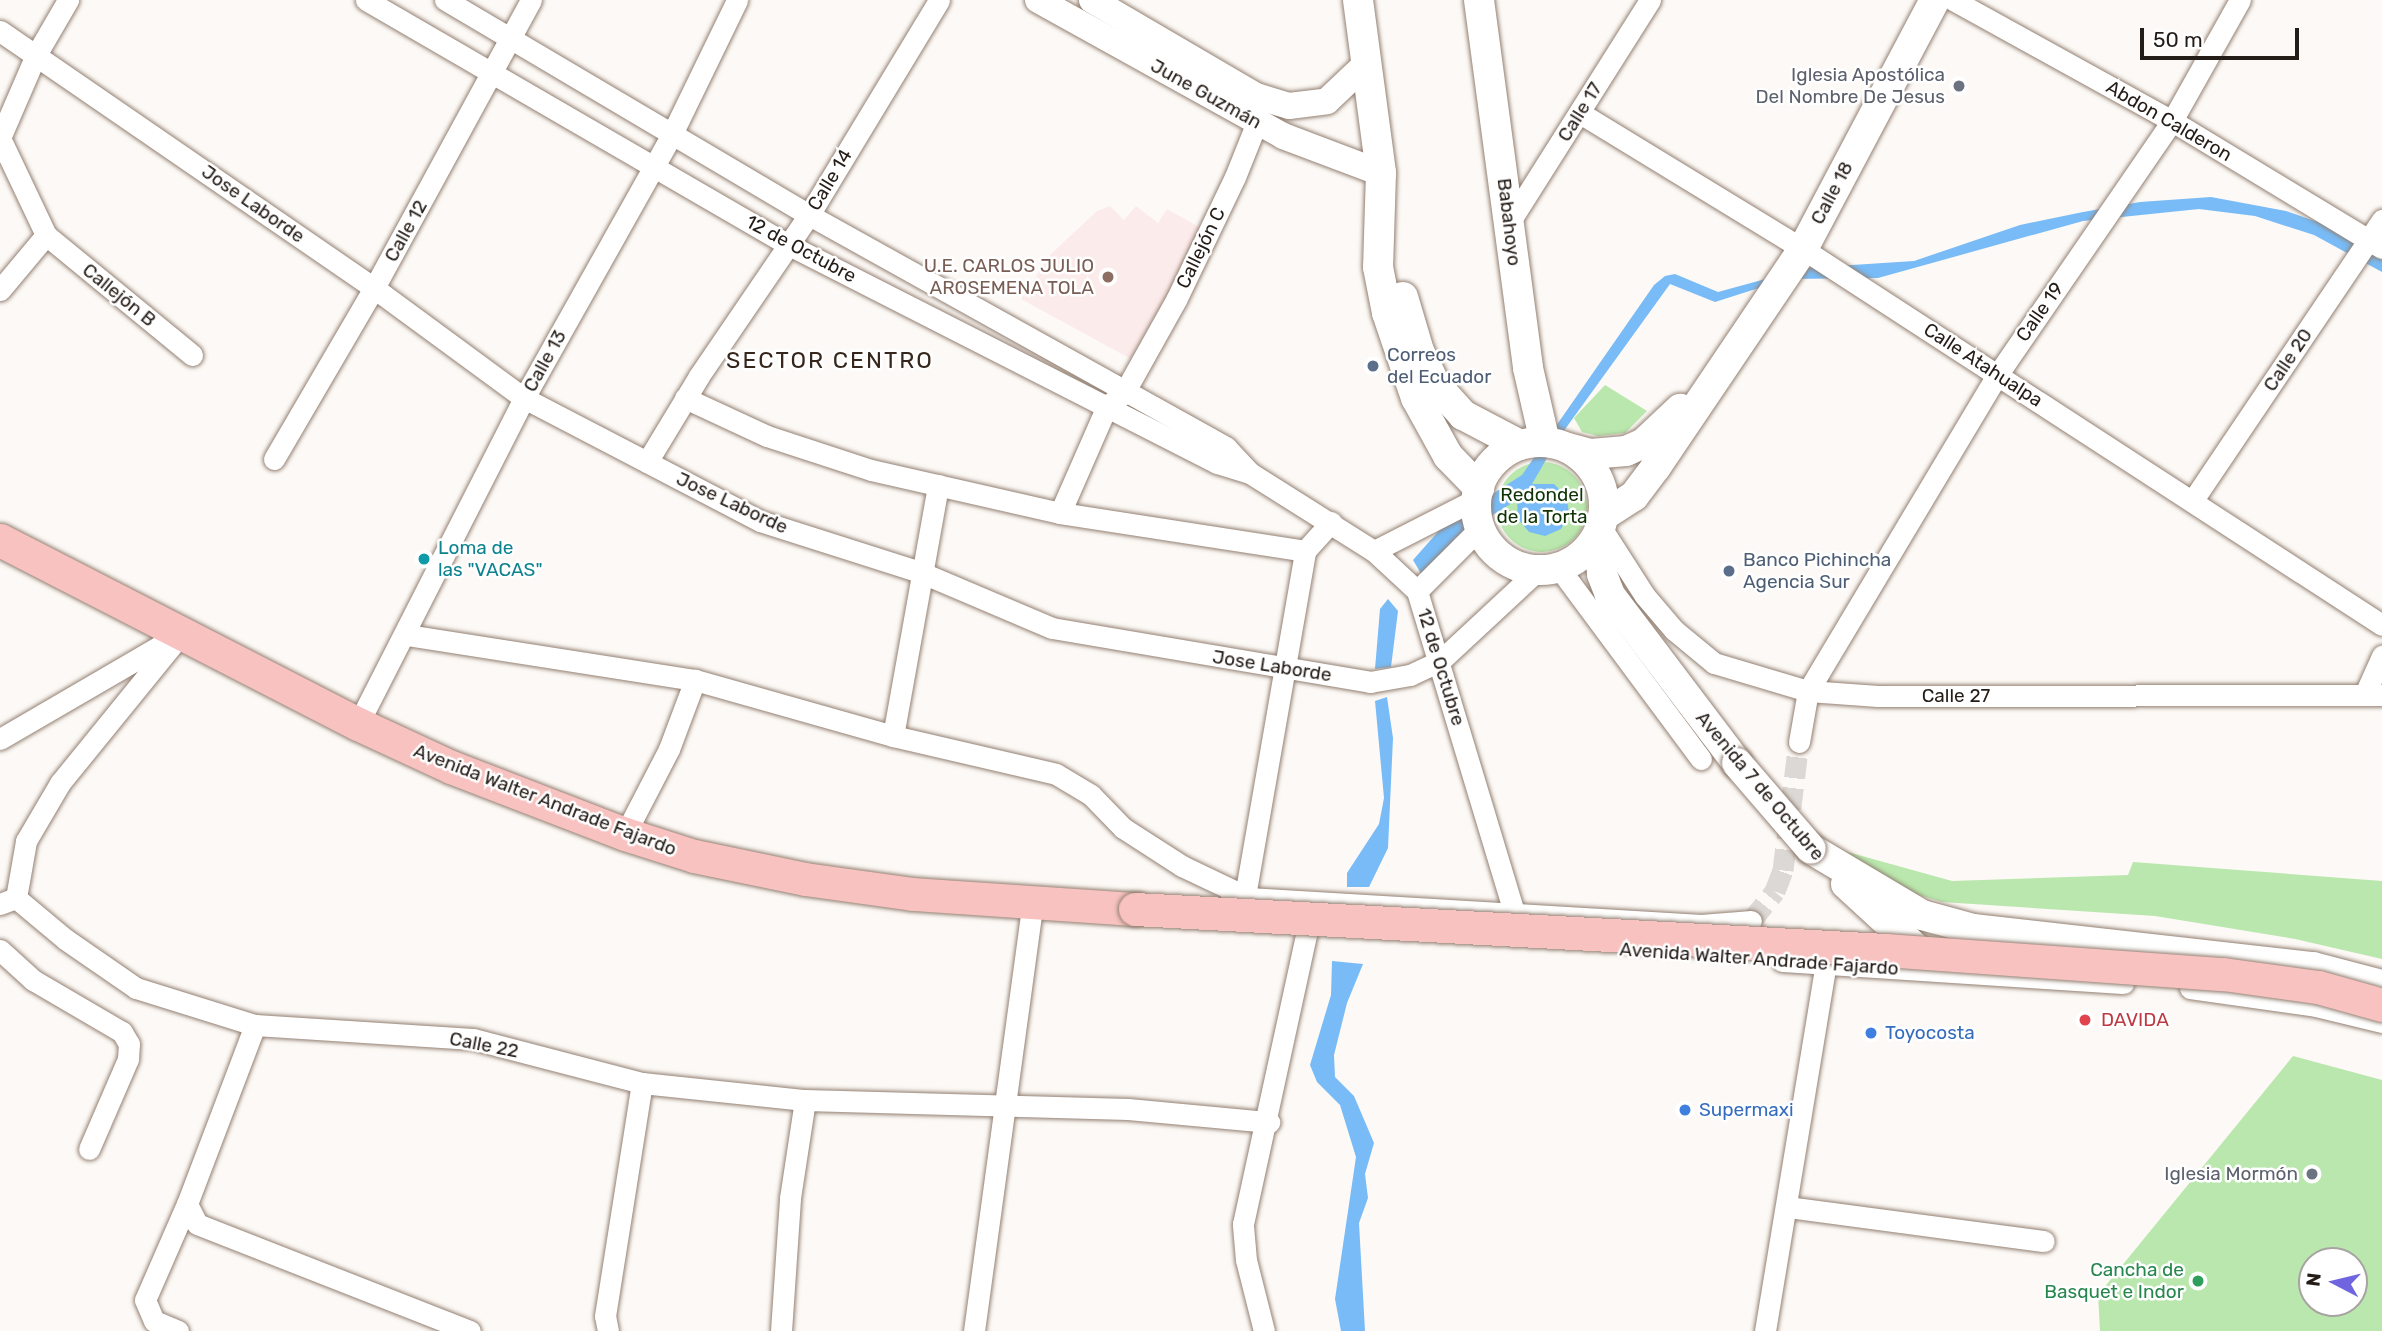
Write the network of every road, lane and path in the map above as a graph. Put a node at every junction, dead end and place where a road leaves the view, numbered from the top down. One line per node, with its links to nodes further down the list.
1 (68, 0): 17 (street)
2 (366, 0): 19 (street, 12 de Octubre)
3 (445, 0): 16 (street, 12 de Octubre)
4 (531, 0): 16 (street, Calle 12)
5 (737, 0): 23 (street, Calle 13)
6 (939, 0): 26 (street, Calle 14)
7 (1038, 0): 20 (street, June Guzmán)
8 (1092, 0): 20 (street, June Guzmán)
9 (1358, 0): 18 (main road)
10 (1479, 0): 28 (main road, Babahoyo)
11 (1650, 0): 21 (street, Calle 17)
12 (1935, 0): 33 (main road, Calle 18)
13 (1954, 0): 22 (street, Abdon Calderon)
14 (2240, 0): 22 (street, Calle 19)
15 (0, 31): 17 (street, Jose Laborde)
16 (512, 38): 19 (street, Calle 12); 23 (street, 12 de Octubre)
17 (36, 55): 29 (street); 34 (street, Jose Laborde)
18 (1366, 64): 20 (street, June Guzmán); 25 (main road)
19 (492, 72): 24 (street, 12 de Octubre); 34 (street, Calle 12)
20 (1256, 109): 25 (street, June Guzmán); 41 (street, Callejón C)
21 (1580, 113): 28 (street, Calle 17); 33 (street, Calle Atahualpa)
22 (2172, 121): 32 (street, Abdon Calderon); 37 (street, Calle 19)
23 (673, 132): 24 (street, Calle 13); 26 (street, 12 de Octubre)
24 (654, 166): 31 (street, 12 de Octubre); 39 (street, Calle 13)
25 (1381, 173): 30 (main road)
26 (809, 215): 31 (street, Calle 14); 41 (street, 12 de Octubre)
27 (2382, 220): 32 (street, Calle 20)
28 (1509, 223): 42 (main road, Babahoyo)
29 (46, 235): 35 (street); 36 (street, Callejón B)
30 (1380, 238): 42 (main road); 47 (main road)
31 (789, 244): 40 (street, Calle 14); 41 (street, 12 de Octubre)
32 (2376, 244): 46 (street, Calle 20)
33 (1802, 248): 37 (street, Calle Atahualpa); 38 (main road, Calle 18)
34 (374, 288): 39 (street, Jose Laborde); 43 (street, Calle 12)
35 (0, 290)
36 (192, 355)
37 (1998, 374): 46 (street, Calle Atahualpa); 65 (street, Calle 19)
38 (1714, 378): 42 (main road, Calle 18); 50 (main road, Calle 18)
39 (524, 398): 44 (street, Jose Laborde); 60 (street, Calle 13)
40 (685, 398): 44 (street, Calle 14); 45 (street)
41 (1116, 400): 48 (street, Callejón C); 49 (street, 12 de Octubre)
42 (1544, 445): 47 (main road); 50 (main road)
43 (274, 459)
44 (647, 462): 55 (street, Jose Laborde)
45 (937, 485): 48 (street); 55 (street)
46 (2193, 500): 58 (street, Calle Atahualpa)
47 (1478, 505): 53 (street); 54 (main road); 56 (street)
48 (1060, 513): 52 (street)
49 (1331, 522): 52 (street); 53 (street, 12 de Octubre)
50 (1601, 525): 54 (main road); 57 (main road, Avenida 7 de Octubre); 65 (street, Calle 27)
51 (2, 538): 59 (main road, Avenida Walter Andrade Fajardo)
52 (1305, 551): 63 (street)
53 (1374, 551): 56 (street, 12 de Octubre)
54 (1557, 566): 57 (main road, Avenida 7 de Octubre); 62 (street, Jose Laborde); 71 (street, Avenida 7 de Octubre)
55 (920, 572): 63 (street, Jose Laborde); 68 (street)
56 (1417, 591): 62 (street, 12 de Octubre)
57 (1616, 604): 73 (main road, Avenida 7 de Octubre, bridge)
58 (2382, 625)
59 (181, 634): 67 (main road, Avenida Walter Andrade Fajardo); 69 (street); 75 (street)
60 (407, 635): 64 (street); 67 (street, Calle 13)
61 (2382, 656): 66 (street)
62 (1440, 661): 63 (street, Jose Laborde); 78 (street, 12 de Octubre)
63 (1285, 669): 74 (street)
64 (695, 680): 68 (street); 72 (street)
65 (1808, 691): 66 (street, Calle 27); 70 (street, Calle 19)
66 (2373, 695)
67 (358, 724): 72 (main road, Avenida Walter Andrade Fajardo)
68 (893, 736): 74 (street)
69 (0, 739)
70 (1799, 743)
71 (1701, 759)
72 (625, 834): 76 (main road, Avenida Walter Andrade Fajardo)
73 (1811, 849): 82 (main road, Avenida 7 de Octubre); 85 (main road)
74 (1245, 896): 77 (street, Avenida Walter Andrade Fajardo); 78 (street, Avenida Walter Andrade Fajardo)
75 (8, 901): 88 (street, Calle 22)
76 (1033, 903): 77 (main road, Avenida Walter Andrade Fajardo); 91 (street)
77 (1135, 909): 79 (street, Avenida Walter Andrade Fajardo); 82 (main road, Avenida Walter Andrade Fajardo, bridge)
78 (1514, 912): 80 (street, 12 de Octubre); 83 (street, Avenida Walter Andrade Fajardo)
79 (1307, 931): 80 (street, Avenida Walter Andrade Fajardo); 92 (street)
80 (1514, 942): 83 (street, Avenida Walter Andrade Fajardo)
81 (0, 950): 93 (street)
82 (1920, 952): 86 (main road, Avenida Walter Andrade Fajardo, bridge)
83 (1697, 955): 84 (street, Avenida Walter Andrade Fajardo)
84 (1826, 964): 87 (street, Avenida Walter Andrade Fajardo); 95 (street)
85 (2382, 985)
86 (2382, 1005)
87 (2382, 1022)
88 (255, 1025): 89 (street, Calle 22); 94 (street)
89 (642, 1083): 90 (street, Calle 22); 99 (street)
90 (805, 1100): 91 (street, Calle 22); 100 (street)
91 (1002, 1106): 92 (street, Calle 22); 101 (street)
92 (1269, 1122): 102 (street)
93 (89, 1149)
94 (187, 1204): 97 (street); 98 (street)
95 (1788, 1207): 96 (street); 103 (street)
96 (2044, 1241)
97 (178, 1331)
98 (470, 1331)
99 (608, 1331)
100 (781, 1331)
101 (974, 1331)
102 (1264, 1331)
103 (1765, 1331)

